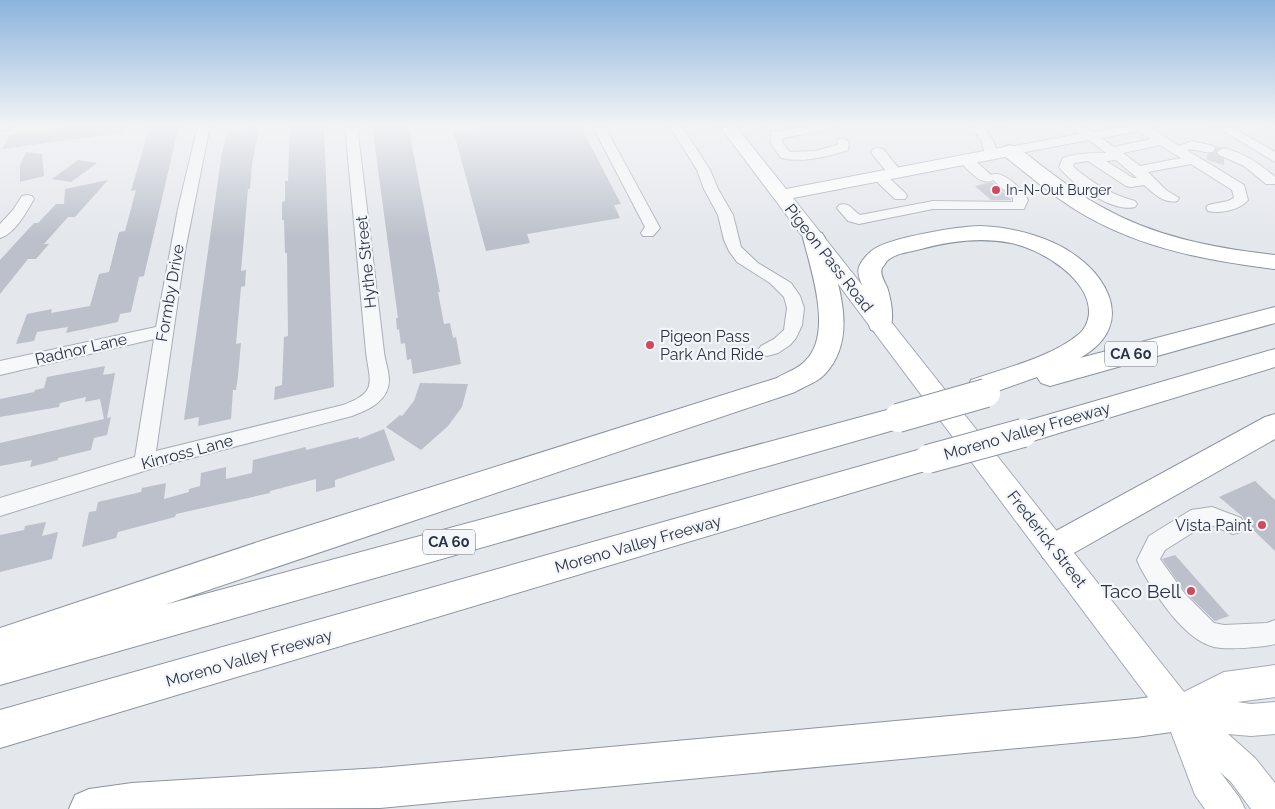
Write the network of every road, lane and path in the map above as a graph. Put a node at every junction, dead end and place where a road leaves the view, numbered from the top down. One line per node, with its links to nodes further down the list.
1 (195, 163): 32 (street, Formby Drive)
2 (355, 163): 38 (street, Hythe Street)
3 (618, 163): 27 (lane)
4 (698, 163): 33 (street)
5 (756, 163): 19 (main road, Pigeon Pass Road)
6 (882, 163): 16 (lane)
7 (945, 163): 16 (main road)
8 (970, 163): 24 (street)
9 (1024, 163): 29 (highway)
10 (1067, 163): 23 (lane)
11 (1101, 163): 17 (street)
12 (1127, 163): 17 (street)
13 (1185, 163): 17 (street)
14 (1198, 163): 25 (lane)
15 (1249, 163): 18 (lane)
16 (887, 174): 19 (main road); 20 (lane)
17 (1143, 175): 21 (street)
18 (1271, 181)
19 (781, 195): 28 (main road, Pigeon Pass Road)
20 (900, 196)
21 (1172, 198)
22 (27, 199): 26 (street)
23 (1130, 204)
24 (844, 208)
25 (1213, 208)
26 (0, 233)
27 (648, 234)
28 (814, 238): 31 (main road, Pigeon Pass Road); 45 (highway)
29 (1275, 262)
30 (1275, 315): 36 (highway, CA 60)
31 (880, 324): 36 (highway); 37 (main road, Pigeon Pass Road)
32 (163, 331): 35 (street, Radnor Lane); 40 (street, Formby Drive)
33 (767, 350)
34 (1275, 358): 50 (highway, Moreno Valley Freeway, bridge)
35 (0, 368)
36 (984, 390): 46 (highway, CA 60, bridge)
37 (932, 391): 43 (main road, Frederick Street)
38 (373, 397): 40 (street, Kinross Lane)
39 (1275, 425): 43 (highway)
40 (144, 463): 41 (street, Kinross Lane)
41 (0, 507)
42 (1233, 525): 44 (lane)
43 (1054, 548): 48 (main road, Frederick Street)
44 (1275, 632)
45 (0, 645)
46 (0, 667)
47 (1275, 681): 48 (main road)
48 (1179, 712): 49 (main road); 51 (highway); 52 (main road, Frederick Street); 53 (main road, Frederick Street)
49 (1275, 718)
50 (0, 729)
51 (89, 809)
52 (1227, 809)
53 (1273, 809)

